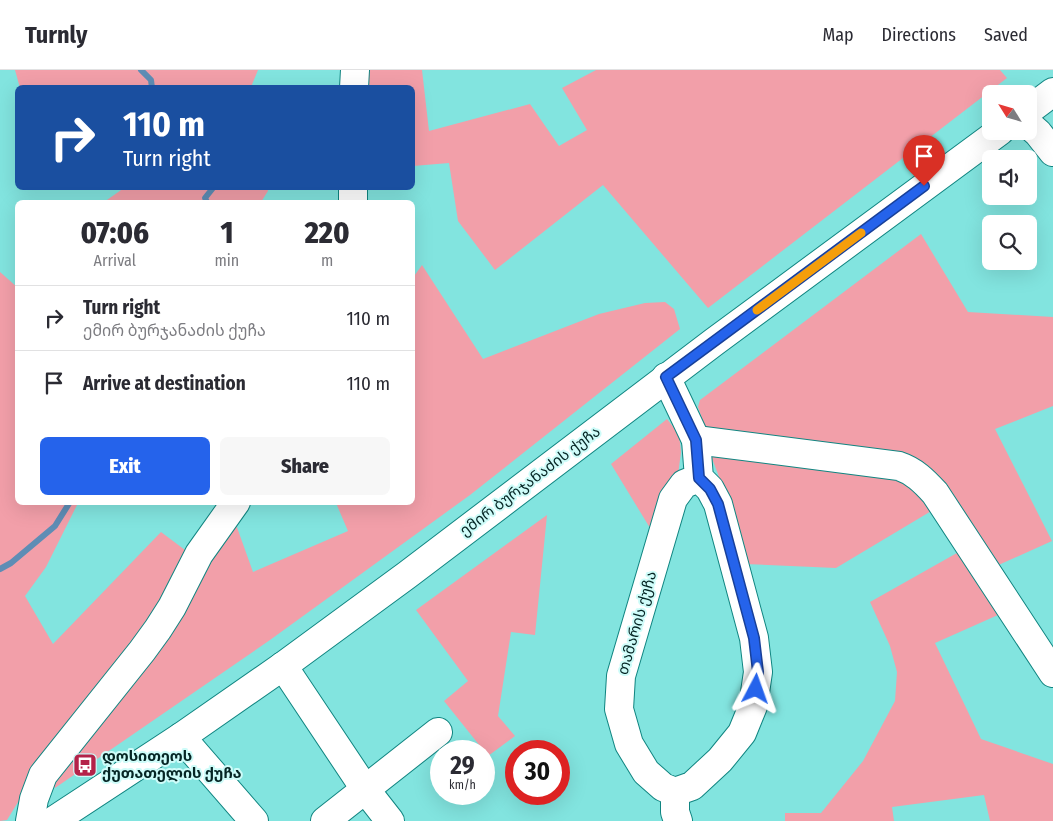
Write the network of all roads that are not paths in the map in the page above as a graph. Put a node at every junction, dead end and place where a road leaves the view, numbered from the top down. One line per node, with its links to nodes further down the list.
1 (354, 70): 2 (street)
2 (354, 85)
3 (1053, 92): 4 (street)
4 (1038, 103)
5 (1038, 133): 7 (street)
6 (987, 140): 8 (street, ემირ ბურჯანაძის ქუჩა)
7 (1053, 152)
8 (666, 377): 9 (street); 12 (street, ემირ ბურჯანაძის ქუჩა)
9 (696, 440): 10 (street); 13 (street)
10 (699, 478): 17 (street, თამარის ქუჩა); 17 (street)
11 (234, 505): 18 (street)
12 (283, 666): 15 (street, ემირ ბურჯანაძის ქუჩა); 16 (street)
13 (1053, 673)
14 (438, 732): 16 (street)
15 (181, 737): 19 (street, ემირ ბურჯანაძის ქუჩა); 20 (street)
16 (366, 789): 21 (street); 22 (street)
17 (675, 792): 23 (street)
18 (30, 821)
19 (53, 821)
20 (254, 821)
21 (325, 821)
22 (390, 821)
23 (678, 821)

